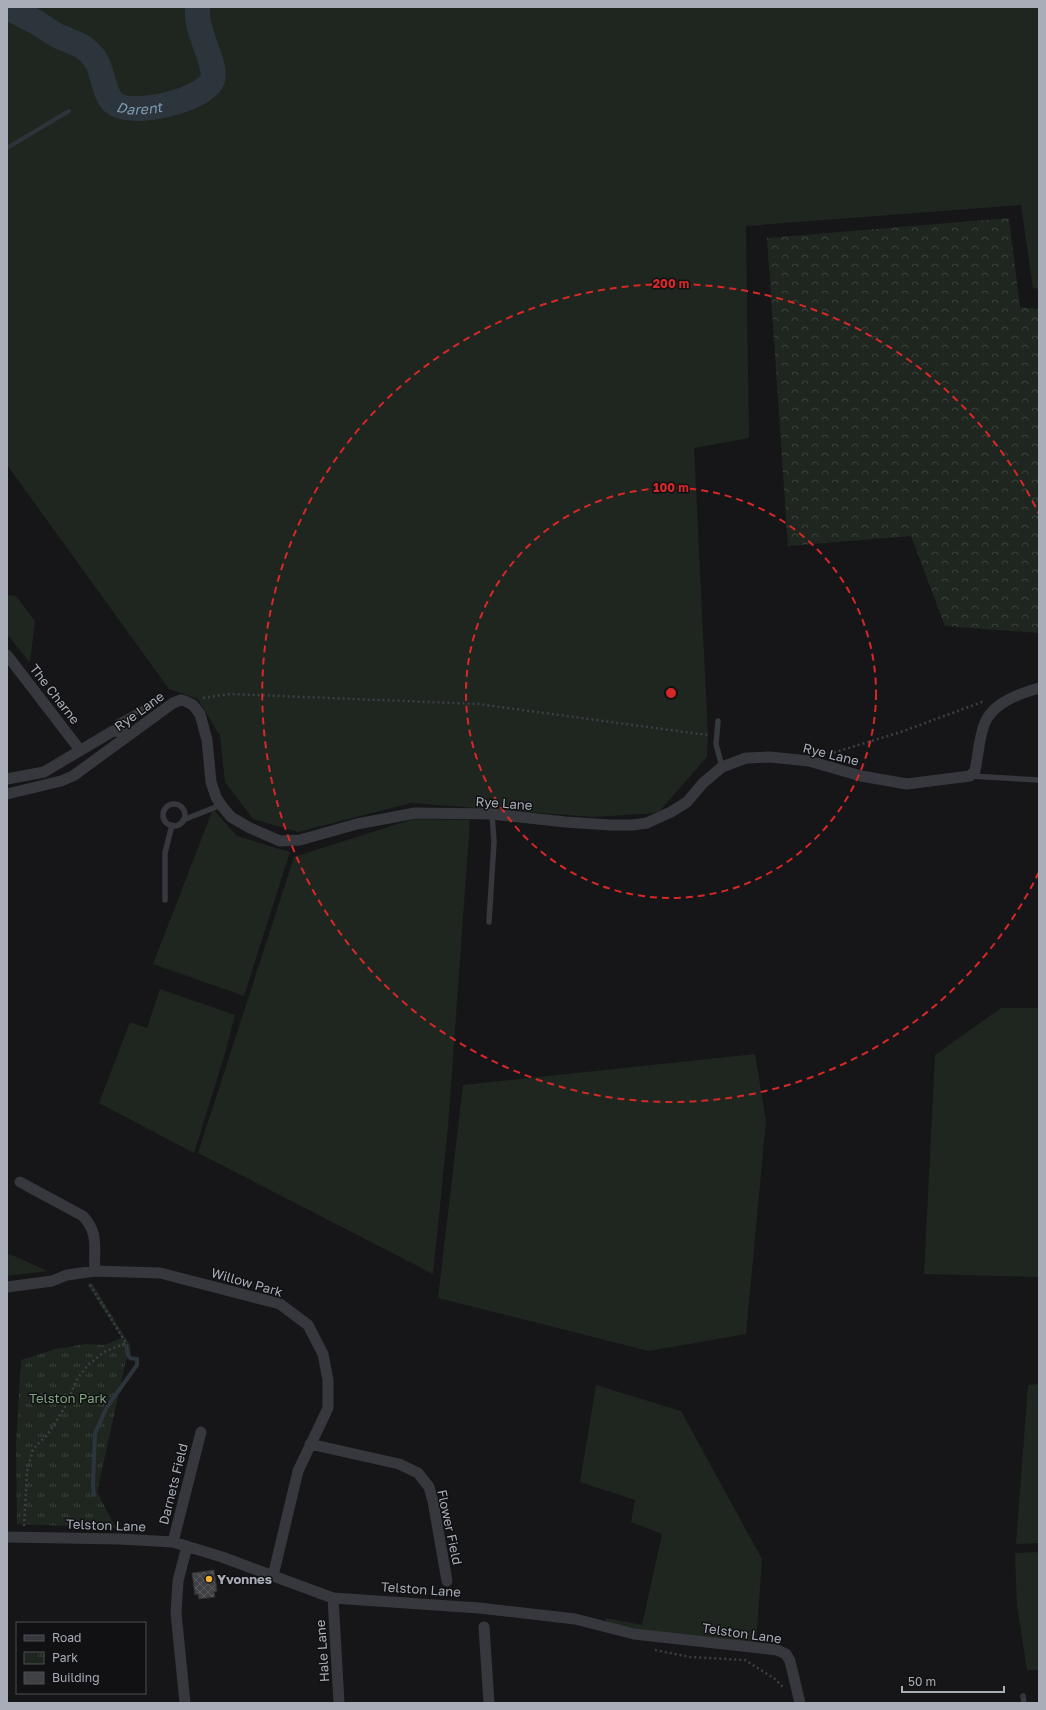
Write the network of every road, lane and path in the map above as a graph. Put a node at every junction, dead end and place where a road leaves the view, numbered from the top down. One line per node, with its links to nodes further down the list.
1 (7, 655): 10 (street, The Charne)
2 (1039, 688): 5 (street)
3 (157, 701): 7 (lane)
4 (189, 703): 8 (street, Rye Lane); 9 (path); 17 (street, Rye Lane)
5 (1000, 704): 11 (path); 13 (street)
6 (718, 721): 9 (lane)
7 (113, 730): 8 (street); 10 (street)
8 (129, 735): 16 (street, Rye Lane)
9 (716, 744): 12 (lane)
10 (80, 750): 14 (street)
11 (809, 761): 12 (street, Rye Lane); 13 (street, Rye Lane)
12 (722, 767): 18 (street, Rye Lane)
13 (970, 776): 15 (lane)
14 (7, 779)
15 (1039, 780)
16 (7, 794)
17 (221, 805): 18 (street, Rye Lane); 19 (lane)
18 (492, 814): 22 (lane)
19 (183, 820): 20 (lane); 20 (lane)
20 (172, 825): 21 (lane)
21 (165, 900)
22 (488, 922)
23 (20, 1182): 24 (street)
24 (95, 1271): 25 (street, Willow Park); 28 (street, Willow Park)
25 (82, 1272): 26 (street, Willow Park); 30 (path)
26 (7, 1287)
27 (201, 1432): 31 (street, Darnets Field)
28 (310, 1444): 33 (street, Willow Park); 34 (street, Flower Field)
29 (7, 1537): 30 (street, Telston Lane)
30 (24, 1537): 31 (street, Telston Lane)
31 (173, 1542): 32 (street, Telston Lane)
32 (186, 1546): 33 (street, Telston Lane); 40 (street)
33 (273, 1576): 35 (street, Telston Lane)
34 (447, 1581)
35 (333, 1598): 39 (street, Telston Lane); 41 (street, Hale Lane)
36 (484, 1627): 42 (street)
37 (649, 1649): 39 (path)
38 (1023, 1696): 43 (lane)
39 (799, 1702)
40 (185, 1703)
41 (339, 1703)
42 (489, 1703)
43 (1024, 1703)

